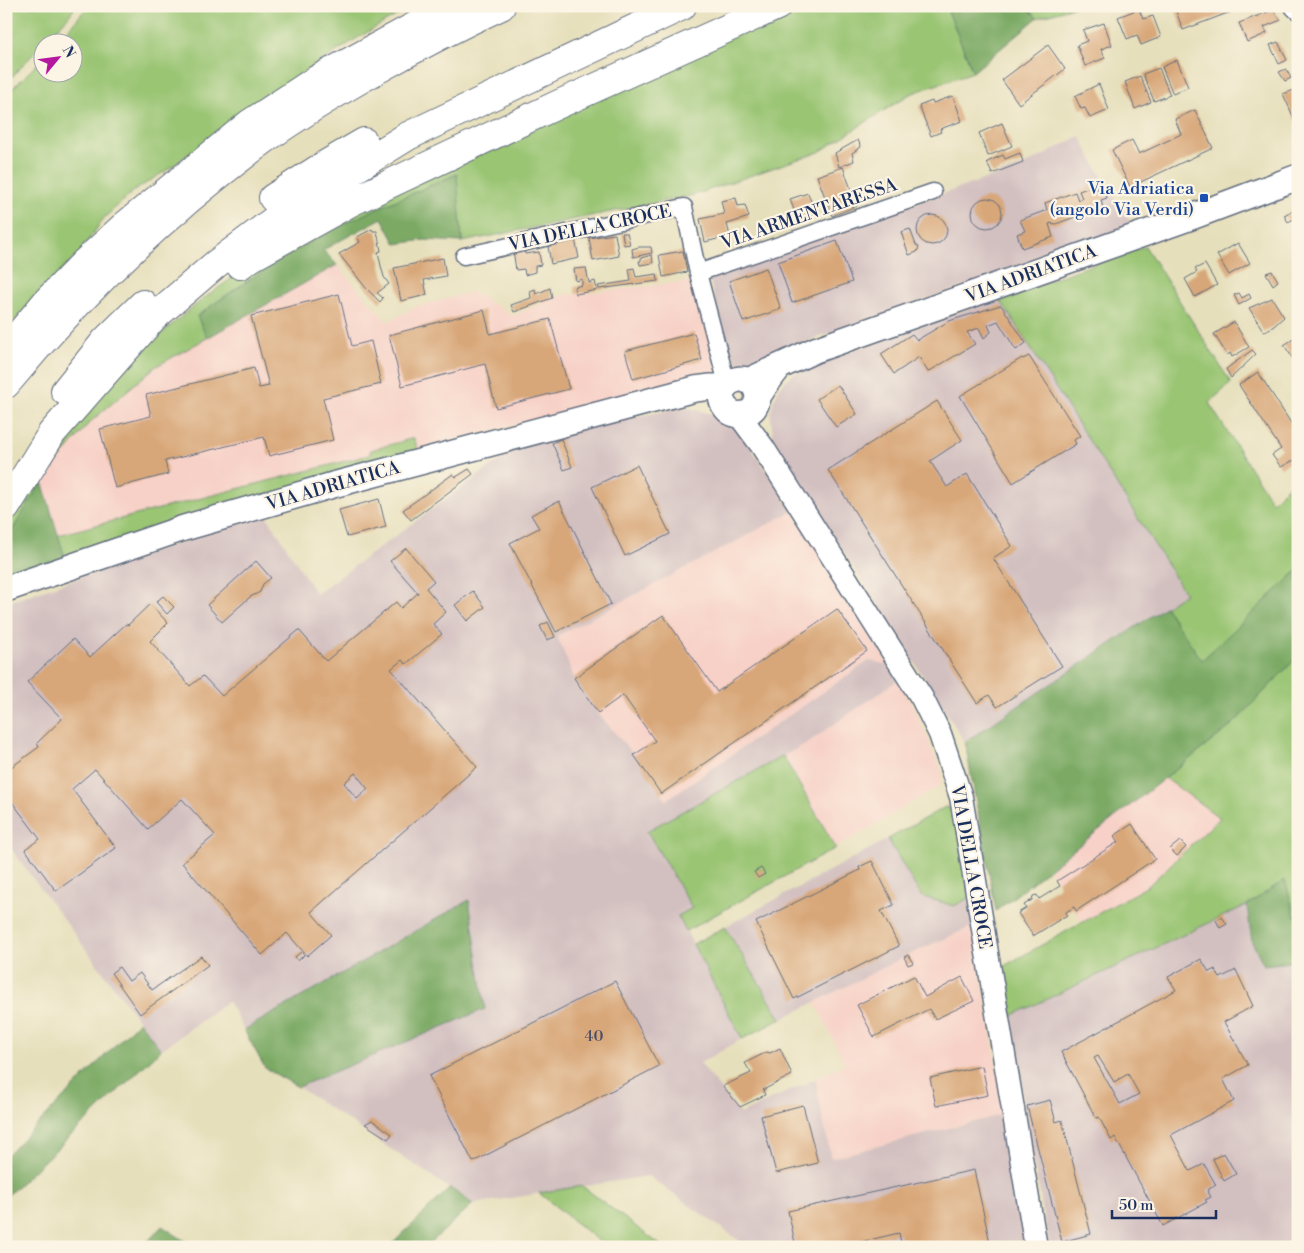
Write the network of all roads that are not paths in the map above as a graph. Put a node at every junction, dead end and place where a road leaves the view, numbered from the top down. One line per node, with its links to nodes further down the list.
1 (452, 6): 10 (highway)
2 (501, 6): 12 (highway)
3 (647, 6): 14 (highway)
4 (682, 6): 11 (highway)
5 (777, 6): 11 (highway)
6 (1292, 177): 13 (main road, VIA ADRIATICA)
7 (933, 192): 9 (street, VIA ARMENTARESSA)
8 (464, 256): 9 (street, VIA DELLA CROCE)
9 (698, 273): 13 (street, VIA DELLA CROCE)
10 (6, 350)
11 (116, 360): 15 (highway)
12 (6, 384)
13 (740, 397): 16 (main road, VIA ADRIATICA); 17 (main road, VIA DELLA CROCE)
14 (6, 475)
15 (6, 506)
16 (6, 589)
17 (1036, 1247)

